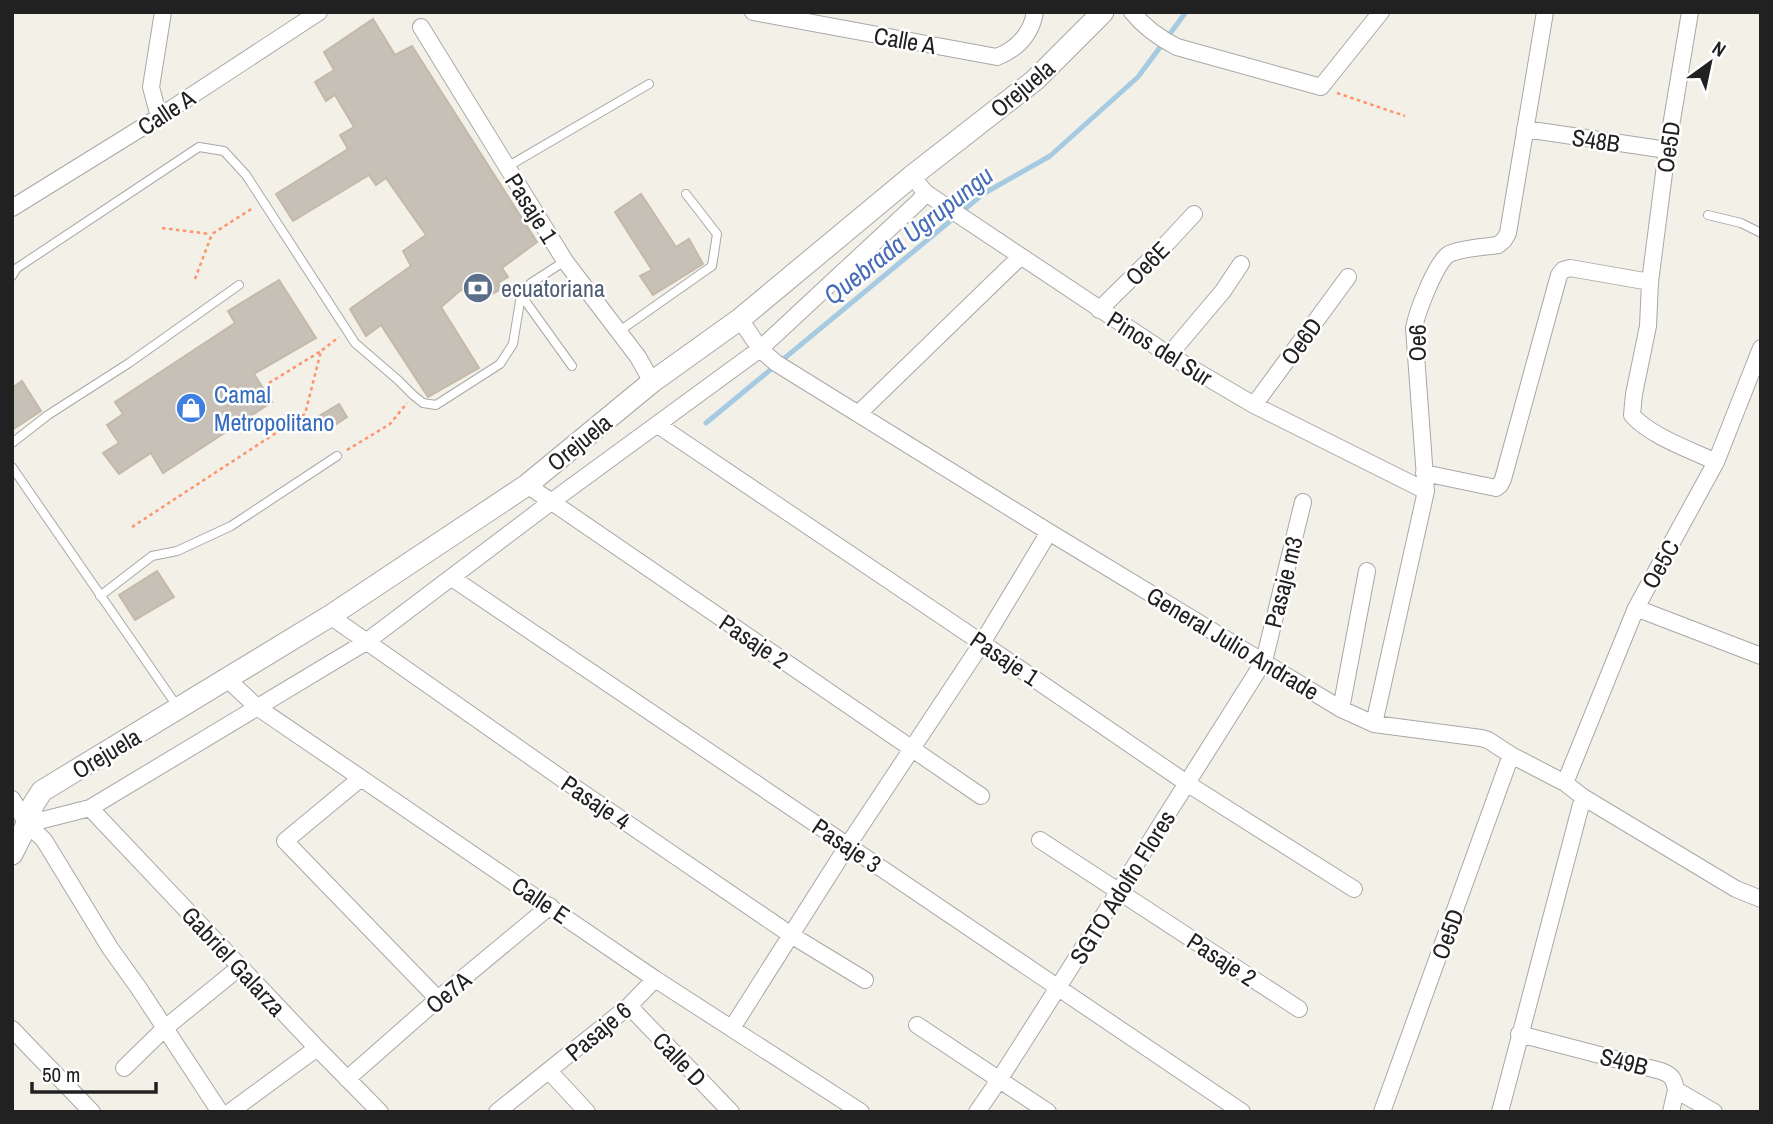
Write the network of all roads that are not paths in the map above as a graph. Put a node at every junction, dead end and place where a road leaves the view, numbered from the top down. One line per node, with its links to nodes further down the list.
1 (163, 12): 12 (street)
2 (319, 12): 12 (street, Calle A)
3 (753, 12): 4 (street, Calle A)
4 (1035, 12)
5 (1103, 12): 16 (street, Orejuela)
6 (1132, 12): 7 (street)
7 (1381, 12)
8 (1545, 12): 13 (street, Oe6)
9 (1690, 12): 14 (street, Oe5D)
10 (421, 27): 15 (street, Pasaje 1)
11 (649, 85): 15 (lane)
12 (159, 117): 18 (street, Calle A)
13 (1525, 129): 14 (street, S48B); 45 (street, Oe6)
14 (1667, 150): 27 (street, Oe5D)
15 (507, 167): 23 (street, Pasaje 1)
16 (919, 184): 22 (street, Pinos del Sur); 31 (street, Orejuela); 34 (street)
17 (686, 194): 32 (lane)
18 (12, 208)
19 (1194, 214): 30 (street, Oe6E)
20 (1708, 215): 21 (lane)
21 (1761, 233)
22 (1020, 257): 30 (street, Pinos del Sur); 39 (street)
23 (565, 261): 29 (lane); 32 (street, Pasaje 1)
24 (1241, 264): 35 (street)
25 (12, 276): 29 (lane)
26 (1348, 277): 38 (street, Oe6D)
27 (1650, 282): 43 (street, Oe5D); 45 (street)
28 (239, 285): 41 (lane)
29 (521, 295): 36 (lane)
30 (1099, 310): 35 (street, Pinos del Sur)
31 (740, 319): 34 (street, General Julio Andrade); 37 (street, Orejuela)
32 (618, 332): 37 (street, Pasaje 1)
33 (1761, 348): 43 (street, Oe5C)
34 (760, 349): 39 (street, General Julio Andrade); 40 (street)
35 (1169, 355): 38 (street, Pinos del Sur)
36 (572, 366)
37 (652, 382): 46 (street, Orejuela)
38 (1254, 405): 47 (street, Pinos del Sur)
39 (858, 414): 50 (street, General Julio Andrade)
40 (658, 425): 48 (street); 57 (street, Pasaje 1)
41 (12, 443)
42 (337, 456): 53 (lane)
43 (1716, 462): 54 (street, Oe5C)
44 (12, 467): 53 (lane)
45 (1424, 473): 47 (street, Oe6)
46 (527, 485): 48 (street, Pasaje 2); 55 (street, Orejuela)
47 (1426, 491): 64 (street, Oe6)
48 (551, 502): 52 (street); 65 (street, Pasaje 2)
49 (1303, 502): 59 (street, Pasaje m3)
50 (1049, 532): 57 (street); 59 (street, General Julio Andrade)
51 (1367, 571): 63 (street)
52 (452, 578): 56 (street); 76 (street, Pasaje 3)
53 (100, 596): 62 (lane)
54 (1636, 608): 58 (street); 68 (street, Oe5C)
55 (330, 616): 56 (street, Pasaje 4); 60 (street, Orejuela)
56 (366, 642): 61 (street); 82 (street, Pasaje 4)
57 (982, 643): 65 (street); 69 (street, Pasaje 1)
58 (1761, 656)
59 (1264, 661): 63 (street, General Julio Andrade); 69 (street, SGTO Adolfo Flores)
60 (227, 679): 61 (street, Calle E); 62 (street, Orejuela)
61 (257, 707): 67 (street, Calle E); 73 (street)
62 (178, 709): 74 (street, Orejuela)
63 (1341, 709): 64 (street, General Julio Andrade)
64 (1374, 724): 66 (street, General Julio Andrade)
65 (912, 749): 70 (street, Pasaje 2); 76 (street)
66 (1511, 755): 68 (street, General Julio Andrade); 112 (street, Oe5D)
67 (361, 778): 81 (street, Calle E); 87 (street)
68 (1565, 783): 71 (street, General Julio Andrade)
69 (1188, 784): 78 (street, Pasaje 1); 79 (street, SGTO Adolfo Flores)
70 (981, 796)
71 (1583, 797): 80 (street, General Julio Andrade); 94 (street)
72 (12, 799): 74 (street)
73 (90, 808): 74 (street); 83 (street, Gabriel Galarza)
74 (20, 829): 77 (street, Orejuela); 91 (street)
75 (1040, 840): 79 (street, Pasaje 2)
76 (848, 845): 82 (street); 86 (street, Pasaje 3)
77 (12, 854)
78 (1354, 889)
79 (1118, 892): 86 (street, SGTO Adolfo Flores); 89 (street, Pasaje 2)
80 (1761, 899)
81 (550, 906): 84 (street, Calle E); 87 (street, Oe7A)
82 (791, 935): 85 (street, Pasaje 4); 92 (street)
83 (240, 967): 91 (street); 95 (street, Gabriel Galarza)
84 (655, 979): 88 (street, Pasaje 6); 92 (street, Calle E)
85 (865, 980)
86 (1058, 989): 99 (street, SGTO Adolfo Flores); 111 (street, Pasaje 3)
87 (438, 999): 98 (street, Oe7A)
88 (629, 1006): 97 (street, Pasaje 6); 107 (street, Calle D)
89 (1299, 1009)
90 (917, 1025): 99 (street)
91 (165, 1028): 96 (street); 102 (street)
92 (732, 1028): 108 (street, Calle E)
93 (12, 1029): 101 (street)
94 (1519, 1034): 100 (street, S49B); 113 (street)
95 (317, 1048): 98 (street, Gabriel Galarza); 103 (street)
96 (124, 1069)
97 (549, 1071): 105 (street); 106 (street, Pasaje 6)
98 (346, 1079): 104 (street, Gabriel Galarza)
99 (999, 1080): 109 (street, SGTO Adolfo Flores); 110 (street)
100 (1676, 1090): 114 (street); 115 (street, S49B)
101 (92, 1112)
102 (220, 1112)
103 (230, 1112)
104 (380, 1112)
105 (496, 1112)
106 (587, 1112)
107 (731, 1112)
108 (861, 1112)
109 (977, 1112)
110 (1048, 1112)
111 (1242, 1112)
112 (1382, 1112)
113 (1500, 1112)
114 (1671, 1112)
115 (1714, 1112)

